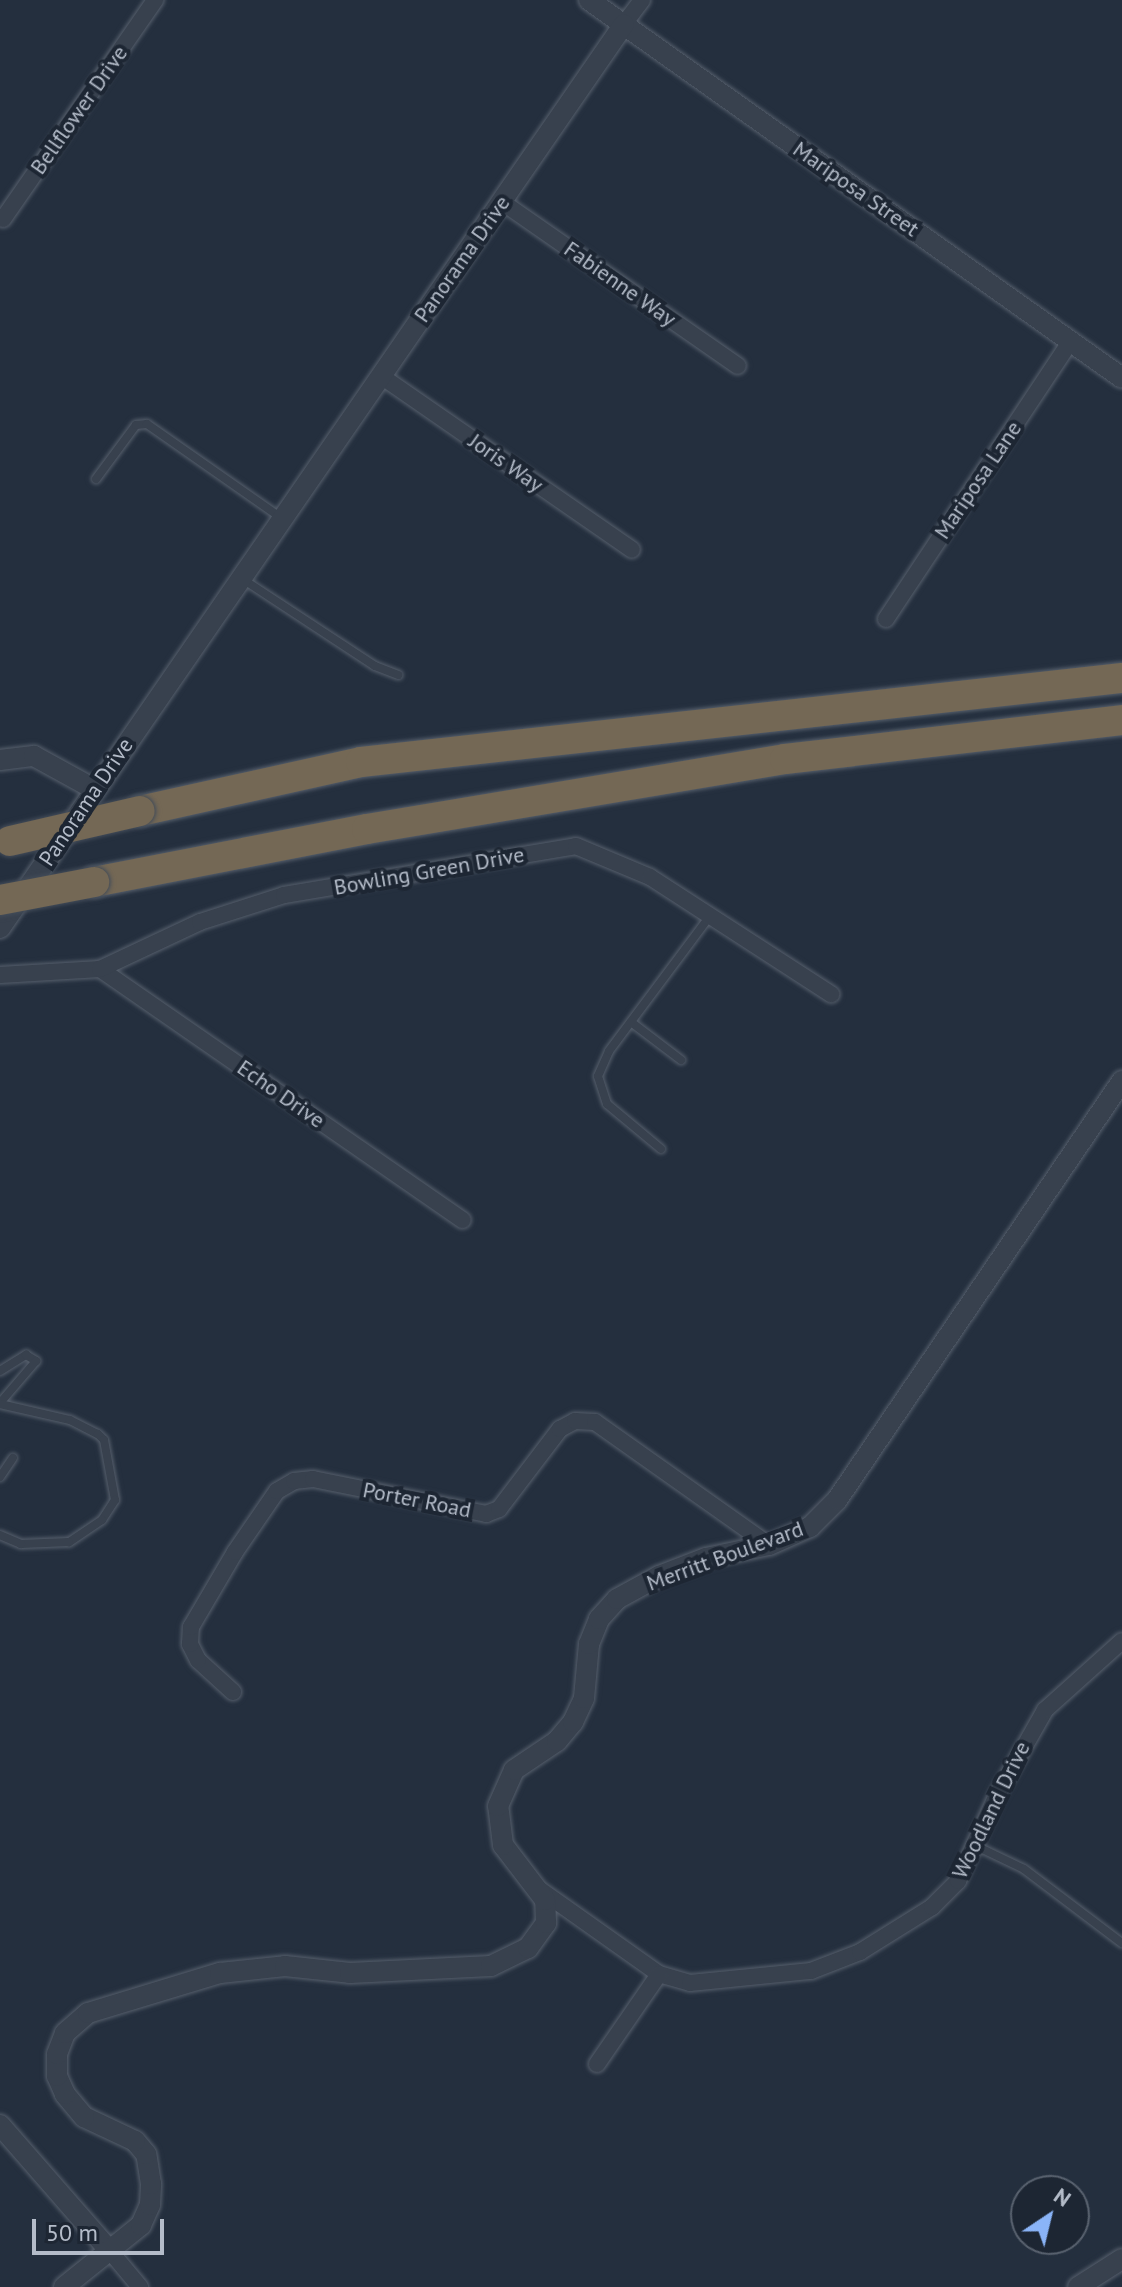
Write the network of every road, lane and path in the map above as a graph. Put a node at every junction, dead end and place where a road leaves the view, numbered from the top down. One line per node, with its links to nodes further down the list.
1 (155, 0): 6 (street, Bellflower Drive)
2 (589, 0): 4 (street, Mariposa Street)
3 (642, 0): 4 (street, Panorama Drive)
4 (624, 24): 5 (street, Panorama Drive); 7 (street, Mariposa Street)
5 (502, 202): 8 (street, Fabienne Way); 9 (street, Panorama Drive)
6 (3, 219)
7 (1070, 342): 10 (street, Mariposa Street); 15 (street, Mariposa Lane)
8 (738, 366)
9 (381, 376): 12 (street, Panorama Drive); 13 (street, Joris Way)
10 (1122, 378)
11 (96, 479): 12 (lane)
12 (281, 519): 14 (street, Panorama Drive)
13 (632, 550)
14 (241, 578): 16 (lane); 20 (street, Panorama Drive)
15 (886, 619)
16 (398, 675)
17 (1122, 678): 21 (highway, bridge)
18 (1122, 720): 22 (highway, bridge)
19 (0, 760): 20 (street)
20 (94, 789): 24 (street, Panorama Drive)
21 (5, 842)
22 (0, 900)
23 (711, 916): 25 (street, Bowling Green Drive); 27 (street, Bowling Green Drive); 28 (lane)
24 (0, 928)
25 (100, 969): 26 (street, Bowling Green Drive); 32 (street, Echo Drive)
26 (0, 975)
27 (831, 994)
28 (631, 1022): 29 (lane); 31 (lane)
29 (681, 1060)
30 (1122, 1081): 38 (street, Merritt Boulevard)
31 (661, 1149)
32 (462, 1220)
33 (0, 1371): 34 (lane)
34 (0, 1404): 37 (lane)
35 (13, 1458): 36 (lane)
36 (0, 1477)
37 (0, 1535)
38 (769, 1545): 40 (street, Porter Road); 42 (street, Merritt Boulevard)
39 (1122, 1641): 41 (street, Woodland Drive)
40 (233, 1692)
41 (973, 1845): 43 (lane); 44 (street, Woodland Drive)
42 (539, 1889): 44 (street, Woodland Drive); 47 (street)
43 (1122, 1943)
44 (659, 1974): 45 (street)
45 (597, 2064)
46 (0, 2125): 47 (street)
47 (110, 2251): 49 (street); 50 (street)
48 (1122, 2259): 51 (street)
49 (64, 2287)
50 (140, 2287)
51 (1078, 2287)

